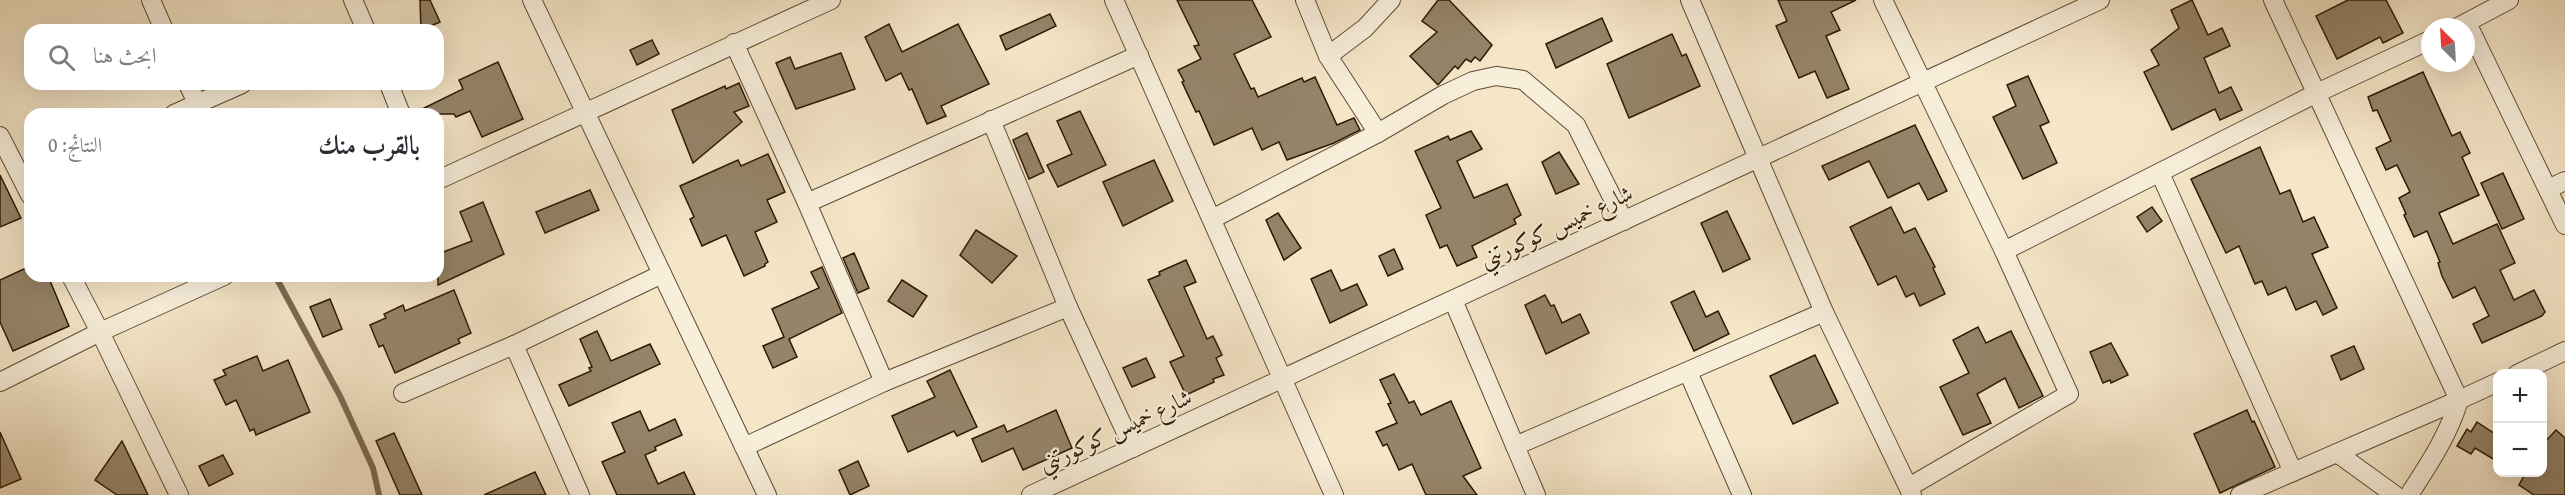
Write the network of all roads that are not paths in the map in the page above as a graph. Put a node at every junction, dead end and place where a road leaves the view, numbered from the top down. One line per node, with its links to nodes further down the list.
1 (151, 0): 14 (street)
2 (353, 0): 15 (street)
3 (532, 0): 29 (street)
4 (831, 0): 16 (street)
5 (1114, 0): 19 (street)
6 (1305, 0): 20 (street)
7 (1391, 0): 20 (street)
8 (1690, 0): 33 (street)
9 (1883, 0): 21 (street)
10 (2100, 0): 21 (street, شارع خميس كوكورتني)
11 (2273, 0): 25 (street)
12 (2508, 0): 13 (street)
13 (2475, 18)
14 (161, 24)
15 (363, 24)
16 (734, 43): 29 (street); 39 (street)
17 (2421, 44): 25 (street)
18 (2475, 50): 38 (street)
19 (1139, 55): 30 (street); 40 (street)
20 (1328, 56): 31 (street)
21 (1923, 82): 33 (street, شارع خميس كوكورتني); 43 (street)
22 (191, 90): 26 (street)
23 (228, 90): 26 (street)
24 (391, 90): 28 (street)
25 (2317, 93): 34 (street); 60 (street)
26 (197, 103): 27 (street)
27 (187, 108)
28 (399, 108)
29 (585, 114): 35 (street); 44 (street)
30 (991, 120): 39 (street); 48 (street)
31 (1378, 133): 40 (street); 41 (street)
32 (0, 136): 36 (street)
33 (1758, 159): 41 (street, شارع خميس كوكورتني); 49 (street)
34 (2160, 173): 43 (street); 65 (street)
35 (444, 177)
36 (24, 181)
37 (2565, 182): 38 (street)
38 (2548, 189): 42 (street)
39 (807, 203): 57 (street)
40 (1212, 219): 55 (street)
41 (1624, 221): 47 (street, شارع خميس كوكورتني)
42 (2565, 225)
43 (2004, 251): 66 (street)
44 (662, 274): 51 (street); 62 (street)
45 (74, 282): 50 (street)
46 (211, 282): 50 (street)
47 (1452, 300): 55 (street, شارع خميس كوكورتني); 61 (street)
48 (1068, 307): 57 (street); 63 (street)
49 (1824, 312): 54 (street); 66 (street)
50 (100, 332): 56 (street); 67 (street)
51 (514, 345): 59 (street); 68 (street)
52 (2565, 351): 53 (street)
53 (2527, 369)
54 (1688, 372): 61 (street); 73 (street)
55 (1283, 378): 63 (street, شارع خميس كوكورتني); 71 (street)
56 (0, 382)
57 (884, 382): 62 (street)
58 (2493, 384): 60 (street)
59 (403, 393)
60 (2459, 400): 64 (street); 76 (street)
61 (1515, 446): 72 (street)
62 (744, 447): 69 (street)
63 (1133, 448): 70 (street, شارع خميس كوكورتني)
64 (2337, 453): 65 (street); 75 (street)
65 (2293, 472): 74 (street)
66 (1910, 491)
67 (179, 495)
68 (580, 495)
69 (767, 495)
70 (1031, 495)
71 (1334, 495)
72 (1536, 495)
73 (1742, 495)
74 (2240, 495)
75 (2395, 495)
76 (2409, 495)

